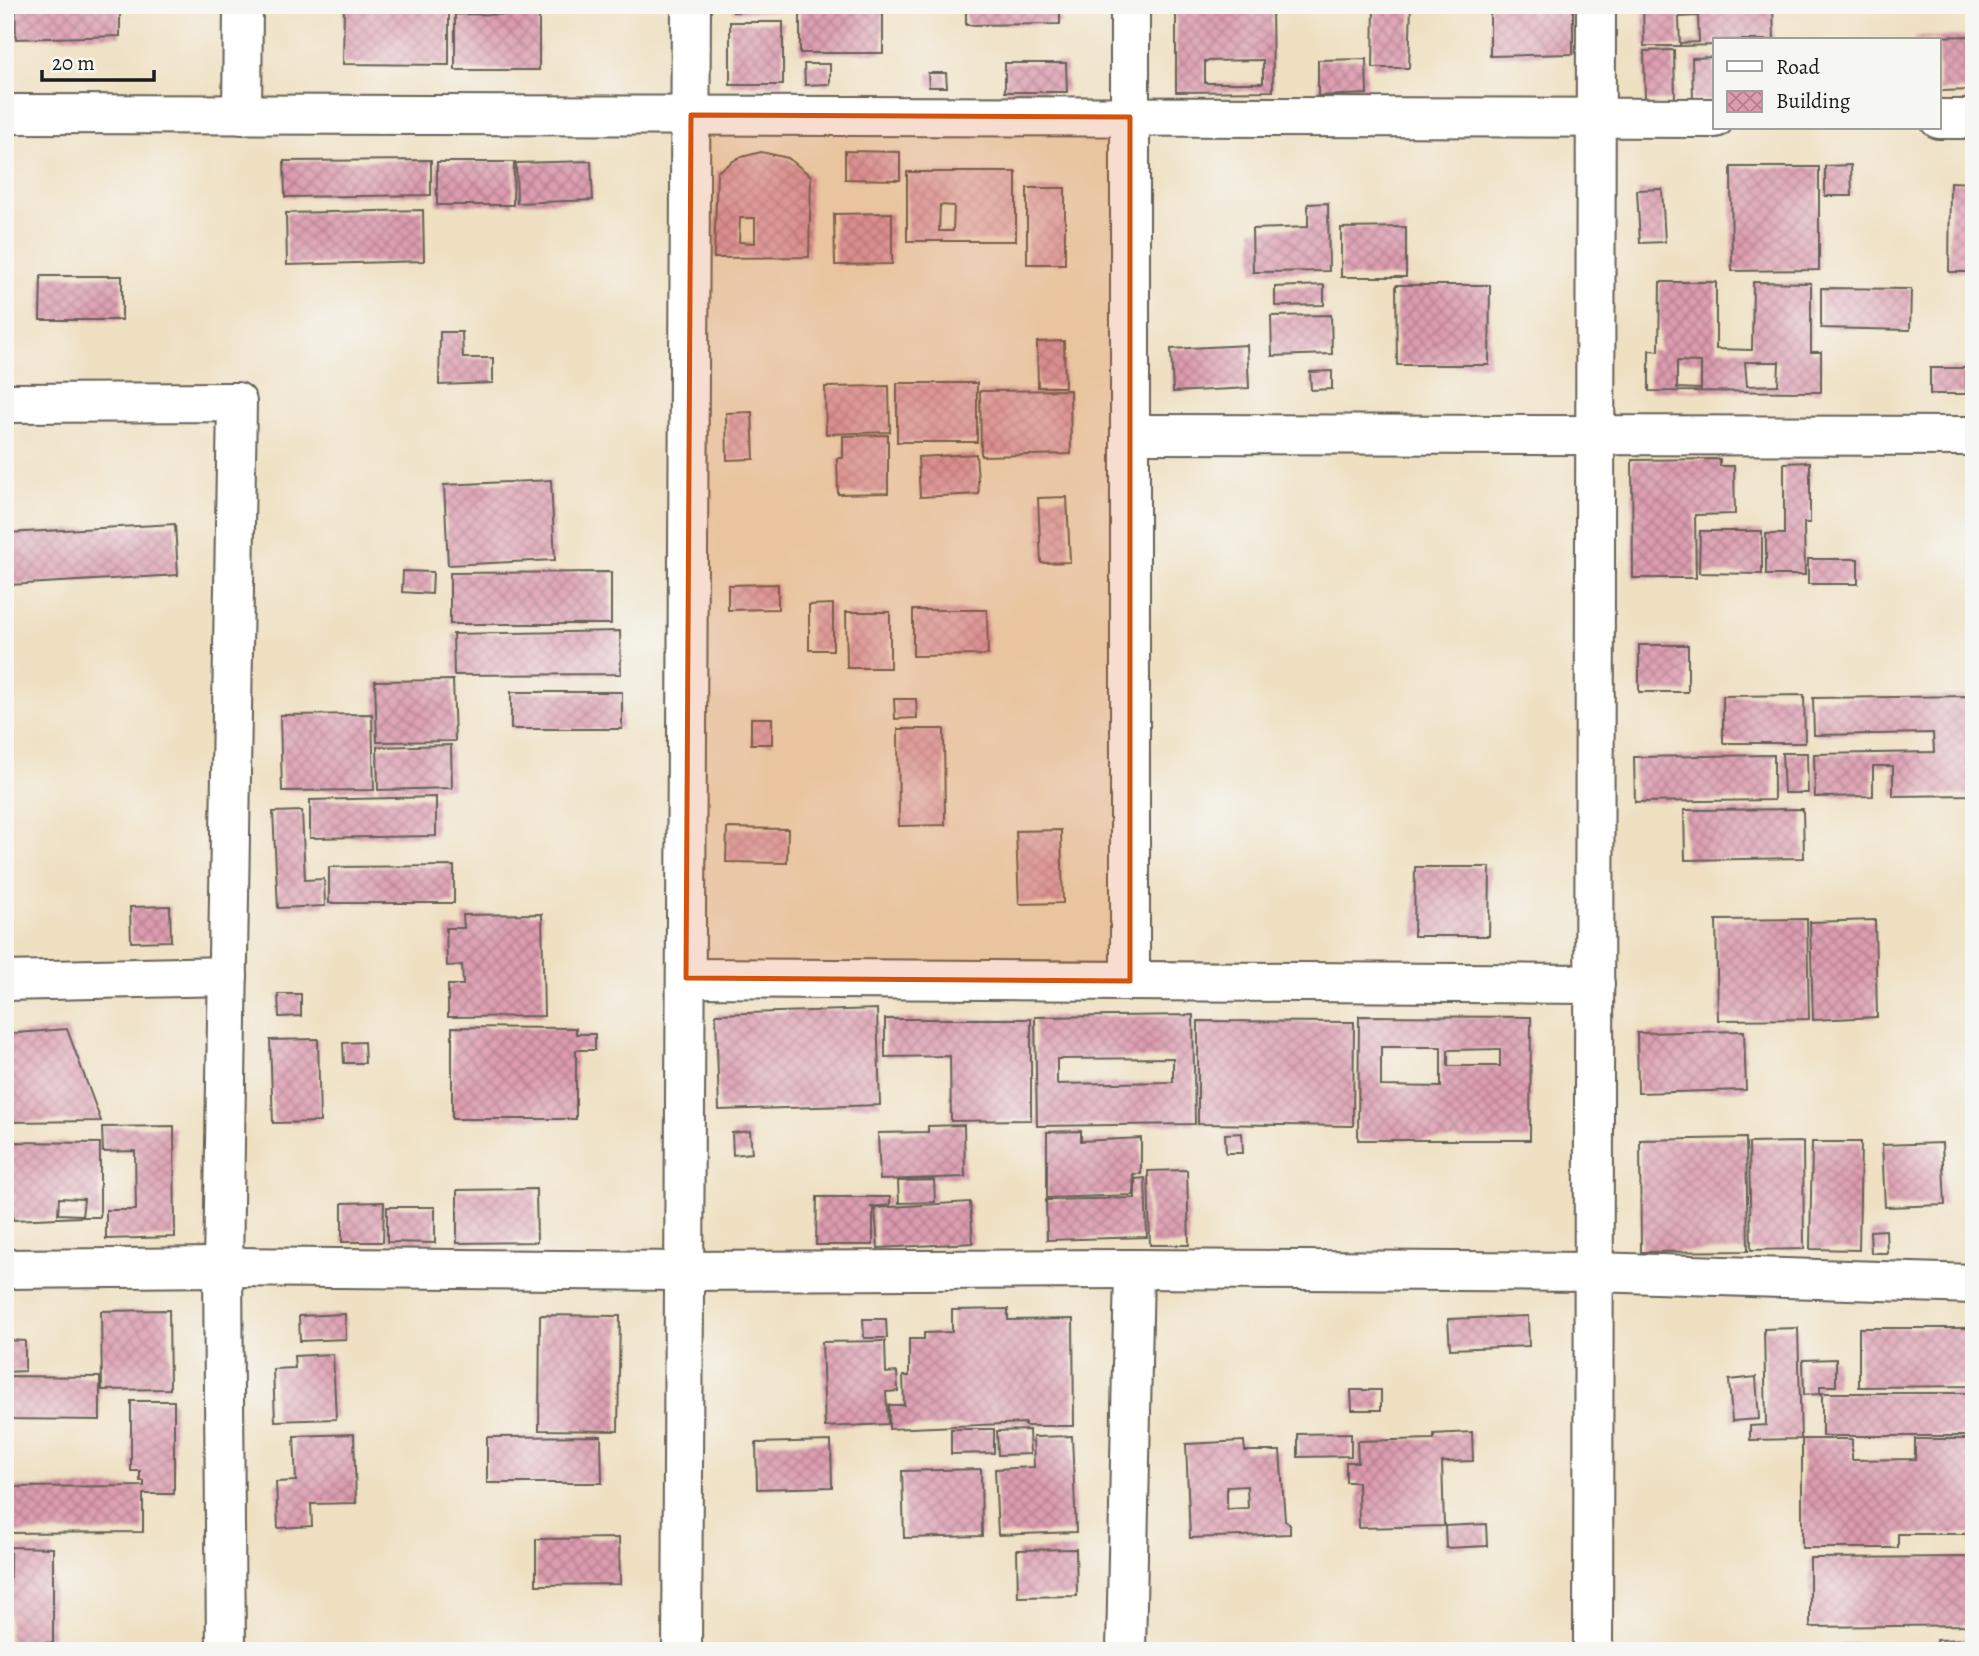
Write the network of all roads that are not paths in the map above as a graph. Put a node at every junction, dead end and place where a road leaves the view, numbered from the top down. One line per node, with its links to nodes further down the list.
1 (243, 5): 6 (street)
2 (691, 5): 7 (street)
3 (1130, 5): 8 (street)
4 (1596, 5): 9 (street)
5 (5, 114): 6 (street)
6 (242, 114): 7 (street)
7 (691, 116): 8 (street); 18 (street)
8 (1130, 117): 9 (street); 14 (street)
9 (1596, 118): 10 (street); 15 (street)
10 (1713, 118)
11 (1940, 119): 12 (street)
12 (1974, 119)
13 (5, 403): 17 (street)
14 (1131, 435): 15 (street); 20 (street)
15 (1596, 435): 16 (street); 21 (street)
16 (1974, 436)
17 (228, 976): 19 (street); 22 (street)
18 (686, 978): 20 (street); 25 (street)
19 (5, 981)
20 (1130, 981): 21 (street)
21 (1595, 984): 26 (street)
22 (223, 1267): 23 (street); 25 (street); 28 (street)
23 (5, 1269)
24 (1134, 1269): 25 (street); 26 (street); 30 (street)
25 (684, 1271): 29 (street)
26 (1594, 1272): 27 (street); 31 (street)
27 (1974, 1284)
28 (226, 1651)
29 (682, 1651)
30 (1126, 1651)
31 (1593, 1651)

